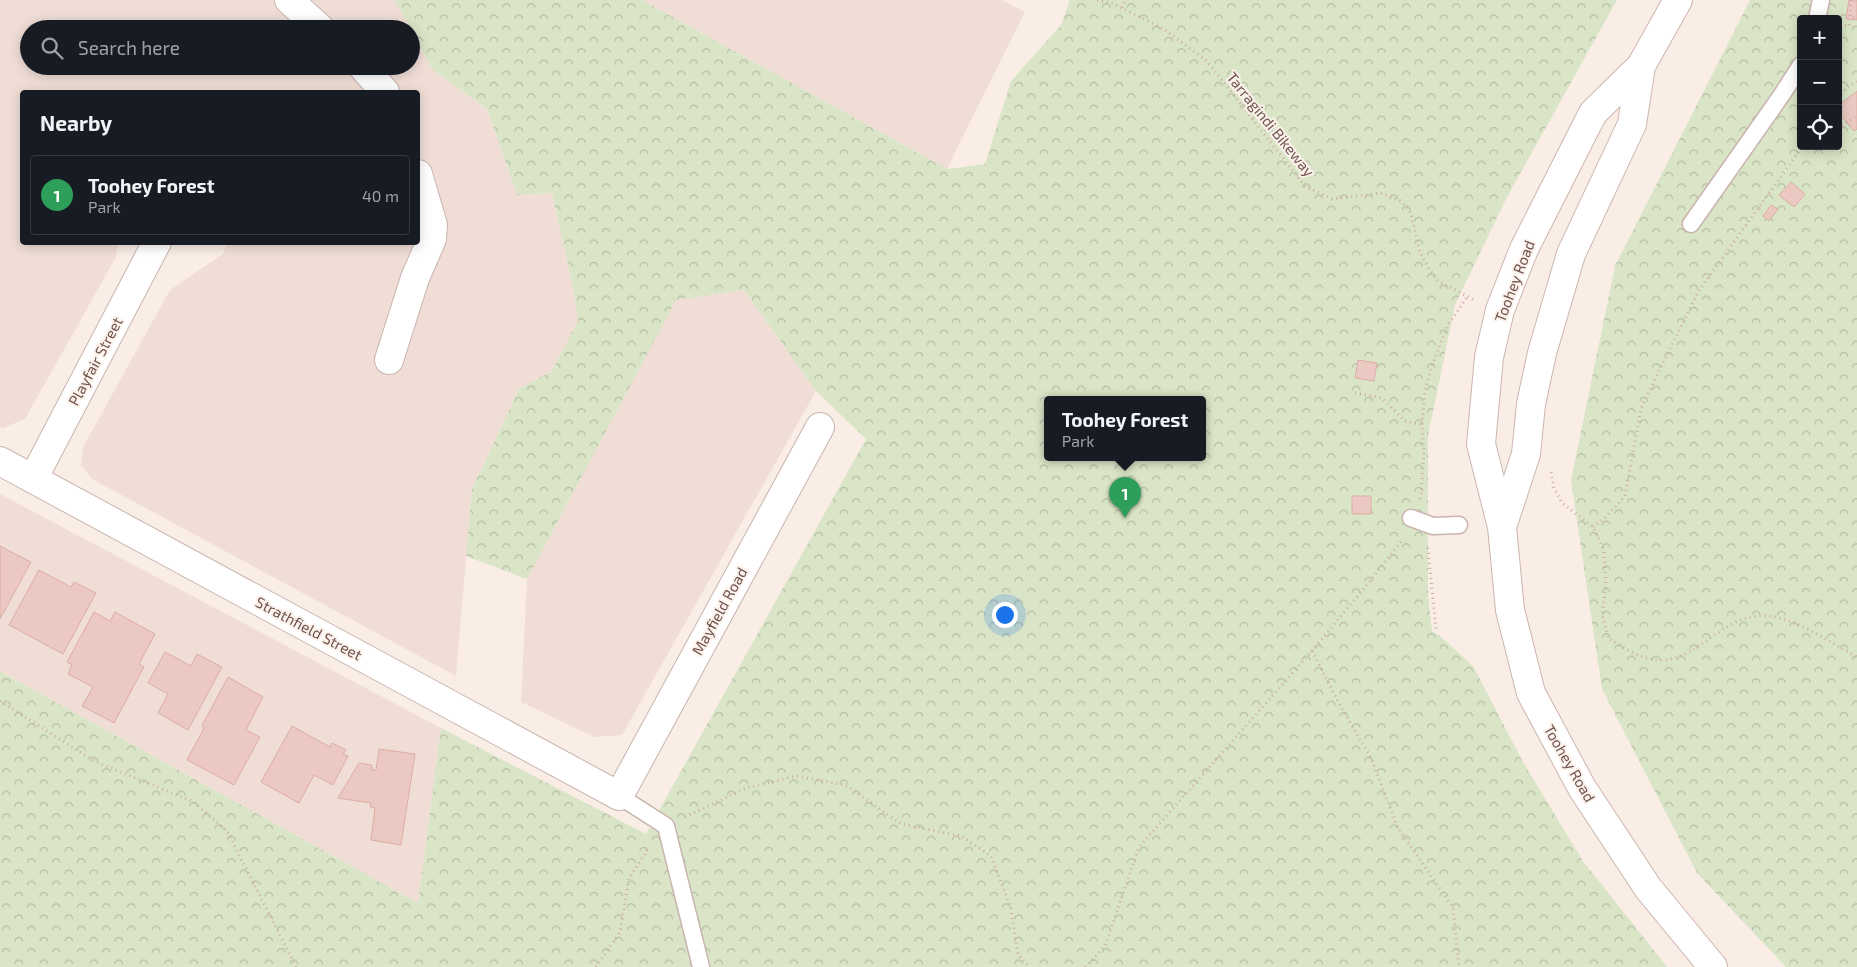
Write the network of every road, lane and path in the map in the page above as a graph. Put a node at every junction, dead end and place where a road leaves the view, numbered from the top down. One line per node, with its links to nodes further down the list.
1 (289, 0): 11 (street)
2 (1097, 0): 7 (path, Tarragindi Bikeway)
3 (1125, 0): 7 (path)
4 (1678, 0): 13 (street, Toohey Road)
5 (1821, 0): 8 (lane)
6 (1851, 0): 9 (path)
7 (1122, 8): 25 (path, Tarragindi Bikeway)
8 (1817, 15)
9 (1850, 17): 10 (path); 12 (path)
10 (1857, 18)
11 (311, 20)
12 (1842, 25)
13 (1641, 66): 36 (street, Toohey Road); 36 (street, Toohey Road)
14 (1797, 71): 23 (lane)
15 (370, 75): 17 (street)
16 (1857, 82): 18 (path)
17 (383, 90)
18 (1842, 93)
19 (1857, 114): 20 (path)
20 (1842, 126)
21 (1800, 150): 37 (path)
22 (420, 181): 27 (street)
23 (1691, 224)
24 (155, 245): 33 (street, Playfair Street)
25 (1467, 297): 26 (path, Tarragindi Bikeway); 29 (path)
26 (1479, 302)
27 (389, 360)
28 (1355, 393): 29 (path)
29 (1422, 425): 34 (path)
30 (820, 427): 43 (street, Mayfield Road)
31 (0, 461): 33 (street, Strathfield Street)
32 (1550, 470): 37 (path)
33 (33, 479): 43 (street, Strathfield Street)
34 (1411, 518): 35 (lane); 40 (path)
35 (1459, 525)
36 (1502, 527): 51 (street, Toohey Road)
37 (1594, 527): 41 (path)
38 (1427, 540): 39 (path)
39 (1436, 629)
40 (1312, 651): 49 (path); 50 (path)
41 (1857, 657)
42 (0, 701): 45 (path)
43 (627, 801): 44 (lane); 46 (path)
44 (666, 826): 47 (lane); 48 (path)
45 (296, 967)
46 (596, 967)
47 (701, 967)
48 (1030, 967)
49 (1085, 967)
50 (1459, 967)
51 (1713, 967)

